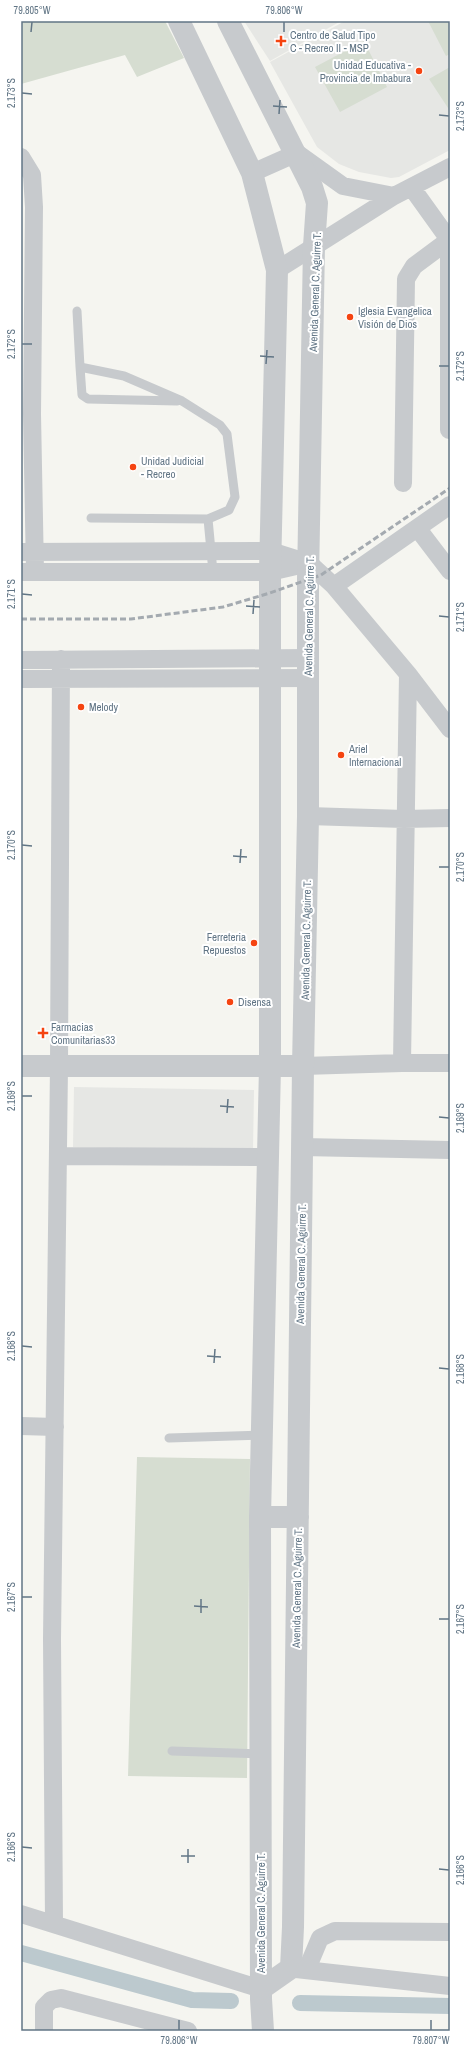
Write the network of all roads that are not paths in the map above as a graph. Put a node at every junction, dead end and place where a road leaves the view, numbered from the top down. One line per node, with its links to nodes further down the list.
1 (179, 21): 6 (street, Avenida General C. Aguirre T.)
2 (231, 22): 3 (street, Avenida General C. Aguirre T.)
3 (297, 153): 6 (street); 8 (street); 10 (street, Avenida General C. Aguirre T.)
4 (21, 157): 21 (street)
5 (450, 167): 7 (street)
6 (252, 173): 11 (street, Avenida General C. Aguirre T.)
7 (412, 188): 8 (street); 9 (street)
8 (394, 196): 10 (street)
9 (450, 241): 15 (street); 16 (street)
10 (314, 246): 11 (street); 24 (street, Avenida General C. Aguirre T.)
11 (277, 270): 23 (street, Avenida General C. Aguirre T.)
12 (77, 311): 13 (lane)
13 (80, 367): 14 (lane); 14 (lane)
14 (182, 401): 19 (lane)
15 (449, 430)
16 (403, 483)
17 (450, 505): 20 (street)
18 (92, 518): 19 (lane)
19 (208, 518): 22 (lane)
20 (418, 529): 25 (street); 28 (street)
21 (28, 552): 22 (street); 26 (street)
22 (211, 552): 23 (street); 27 (lane)
23 (271, 562): 24 (street); 27 (street); 32 (street, Avenida General C. Aguirre T.)
24 (309, 563): 28 (street); 31 (street, Avenida General C. Aguirre T.)
25 (450, 571)
26 (28, 572): 27 (street)
27 (213, 572)
28 (334, 586): 33 (street)
29 (61, 659): 30 (street); 32 (street); 35 (street)
30 (21, 660)
31 (308, 668): 32 (street); 37 (street, Avenida General C. Aguirre T.)
32 (271, 669): 35 (street); 44 (street, Avenida General C. Aguirre T.)
33 (408, 674): 36 (street); 39 (street)
34 (21, 679): 35 (street)
35 (61, 679): 43 (street)
36 (450, 729)
37 (308, 816): 39 (street); 45 (street, Avenida General C. Aguirre T.)
38 (450, 818): 39 (street)
39 (404, 819): 40 (street)
40 (402, 1063): 41 (street); 45 (street)
41 (450, 1063)
42 (21, 1066): 43 (street)
43 (60, 1066): 44 (street); 48 (street)
44 (270, 1066): 45 (street); 49 (street, Avenida General C. Aguirre T.)
45 (303, 1066): 46 (street, Avenida General C. Aguirre T.)
46 (302, 1147): 47 (street); 55 (street, Avenida General C. Aguirre T.)
47 (450, 1150)
48 (58, 1156): 49 (street); 51 (street)
49 (268, 1157): 52 (street, Avenida General C. Aguirre T.)
50 (21, 1426): 51 (street)
51 (55, 1427): 59 (street)
52 (261, 1435): 53 (lane); 54 (street, Avenida General C. Aguirre T.)
53 (169, 1438)
54 (260, 1517): 55 (street); 57 (street, Avenida General C. Aguirre T.)
55 (298, 1517): 61 (street, Avenida General C. Aguirre T.)
56 (172, 1751): 57 (lane)
57 (260, 1754): 63 (street, Avenida General C. Aguirre T.)
58 (21, 1914): 59 (street)
59 (54, 1923): 63 (street)
60 (450, 1932): 61 (street)
61 (299, 1969): 62 (street); 63 (street, Avenida General C. Aguirre T.)
62 (450, 1986)
63 (261, 1994): 67 (street)
64 (155, 2027): 65 (street); 66 (street)
65 (44, 2031)
66 (188, 2031)
67 (263, 2031)

